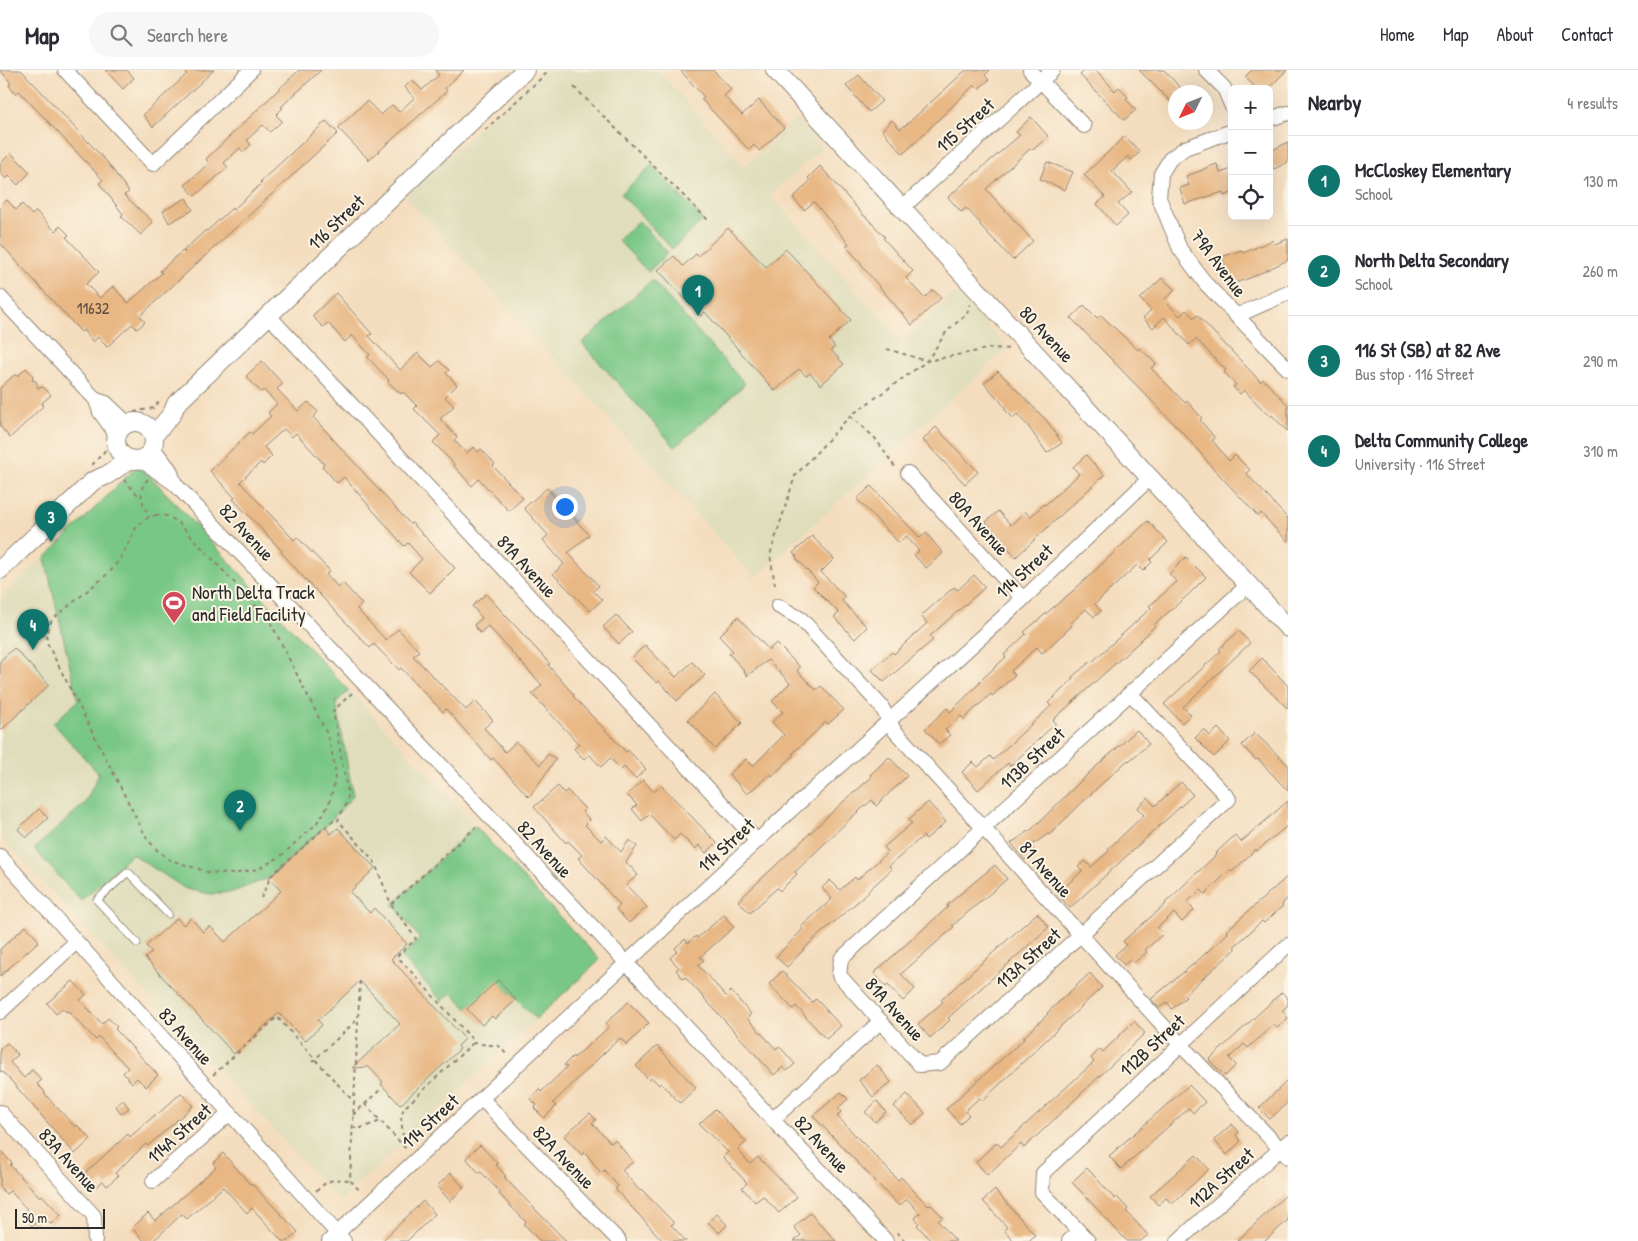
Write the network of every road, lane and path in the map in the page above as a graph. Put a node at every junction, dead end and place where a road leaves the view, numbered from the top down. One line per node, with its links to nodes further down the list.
1 (65, 70): 2 (street)
2 (251, 70)
3 (525, 70): 22 (street, 116 Street)
4 (550, 70): 16 (path)
5 (774, 70): 17 (street, 80 Avenue)
6 (1030, 70): 9 (street)
7 (1053, 70): 9 (street, 115 Street)
8 (1206, 70): 11 (street)
9 (1041, 81): 14 (street); 17 (street, 115 Street)
10 (574, 87): 18 (path)
11 (1228, 98)
12 (1288, 112): 13 (street)
13 (1273, 118)
14 (1084, 126)
15 (1228, 133): 23 (street, 79A Avenue)
16 (481, 134)
17 (902, 208): 36 (street, 80 Avenue)
18 (710, 222)
19 (1288, 292): 23 (street, 79A Avenue)
20 (0, 297): 30 (street)
21 (970, 304): 26 (path)
22 (269, 316): 28 (street, 116 Street); 51 (street, 81A Avenue)
23 (1236, 316): 27 (street, 79A Avenue)
24 (1012, 349): 26 (path)
25 (887, 350): 26 (path)
26 (927, 361): 29 (path)
27 (1288, 369)
28 (172, 399): 30 (path); 30 (street, 116 Street); 31 (street, 116 Street)
29 (850, 416): 32 (path); 41 (path)
30 (124, 431): 31 (street); 31 (street); 33 (path); 33 (street, 116 Street)
31 (144, 451): 33 (street, 116 Street); 61 (street, 82 Avenue)
32 (902, 470): 42 (street, 80A Avenue)
33 (90, 476): 39 (street, 116 Street)
34 (121, 477): 37 (path)
35 (150, 477): 37 (path)
36 (1150, 478): 40 (street, 80 Avenue); 42 (street, 114 Street)
37 (141, 497): 38 (path)
38 (149, 517): 38 (path)
39 (0, 570)
40 (1248, 584): 44 (street, 80 Avenue); 45 (street, 113B Street)
41 (775, 585)
42 (1023, 599): 47 (street, 114 Street)
43 (778, 606): 47 (street, 81 Avenue)
44 (1288, 628)
45 (1130, 693): 50 (street, 113B Street); 56 (street, 113A Street)
46 (352, 694): 48 (path)
47 (888, 720): 50 (street, 81 Avenue); 51 (street, 114 Street)
48 (338, 820): 53 (path); 54 (path)
49 (476, 827): 54 (path)
50 (984, 828): 56 (street, 81 Avenue); 60 (street, 113B Street)
51 (757, 841): 61 (street, 114 Street)
52 (0, 856): 57 (street, 83 Avenue)
53 (261, 898)
54 (391, 904): 66 (path)
55 (168, 914): 58 (lane)
56 (1081, 935): 67 (street, 81 Avenue); 71 (street, 113A Street)
57 (76, 942): 63 (street); 72 (street, 83 Avenue)
58 (136, 942)
59 (1288, 945): 67 (street, 112B Street)
60 (841, 959): 65 (street, 81A Avenue)
61 (626, 964): 74 (street, 114 Street); 80 (street, 82 Avenue)
62 (360, 981): 64 (path)
63 (0, 1012)
64 (357, 1020): 69 (path); 75 (path)
65 (881, 1021): 71 (street, 81A Avenue); 80 (street)
66 (472, 1042): 68 (path); 83 (path)
67 (1180, 1044): 84 (street, 81 Avenue); 91 (street, 112B Street)
68 (511, 1058)
69 (315, 1059): 70 (path); 72 (path); 75 (path)
70 (312, 1062)
71 (940, 1063)
72 (204, 1084): 78 (street, 83 Avenue)
73 (381, 1089): 76 (path)
74 (482, 1099): 85 (street, 114 Street); 93 (street, 82A Avenue)
75 (353, 1102): 79 (path)
76 (365, 1104): 79 (path); 81 (path)
77 (0, 1112): 92 (street, 83A Avenue)
78 (230, 1113): 87 (street, 114A Street); 89 (street, 83 Avenue)
79 (353, 1115): 82 (path)
80 (773, 1119): 94 (street, 82 Avenue)
81 (381, 1122): 82 (path); 83 (path)
82 (352, 1128): 86 (path)
83 (404, 1146): 85 (path)
84 (1285, 1150): 95 (street, 112A Street)
85 (416, 1160): 90 (street, 114 Street)
86 (350, 1180): 88 (path); 89 (path)
87 (153, 1181)
88 (361, 1192)
89 (307, 1199): 90 (street, 83 Avenue)
90 (336, 1238)
91 (1079, 1238)
92 (95, 1240)
93 (619, 1241)
94 (886, 1241)
95 (1178, 1241)

